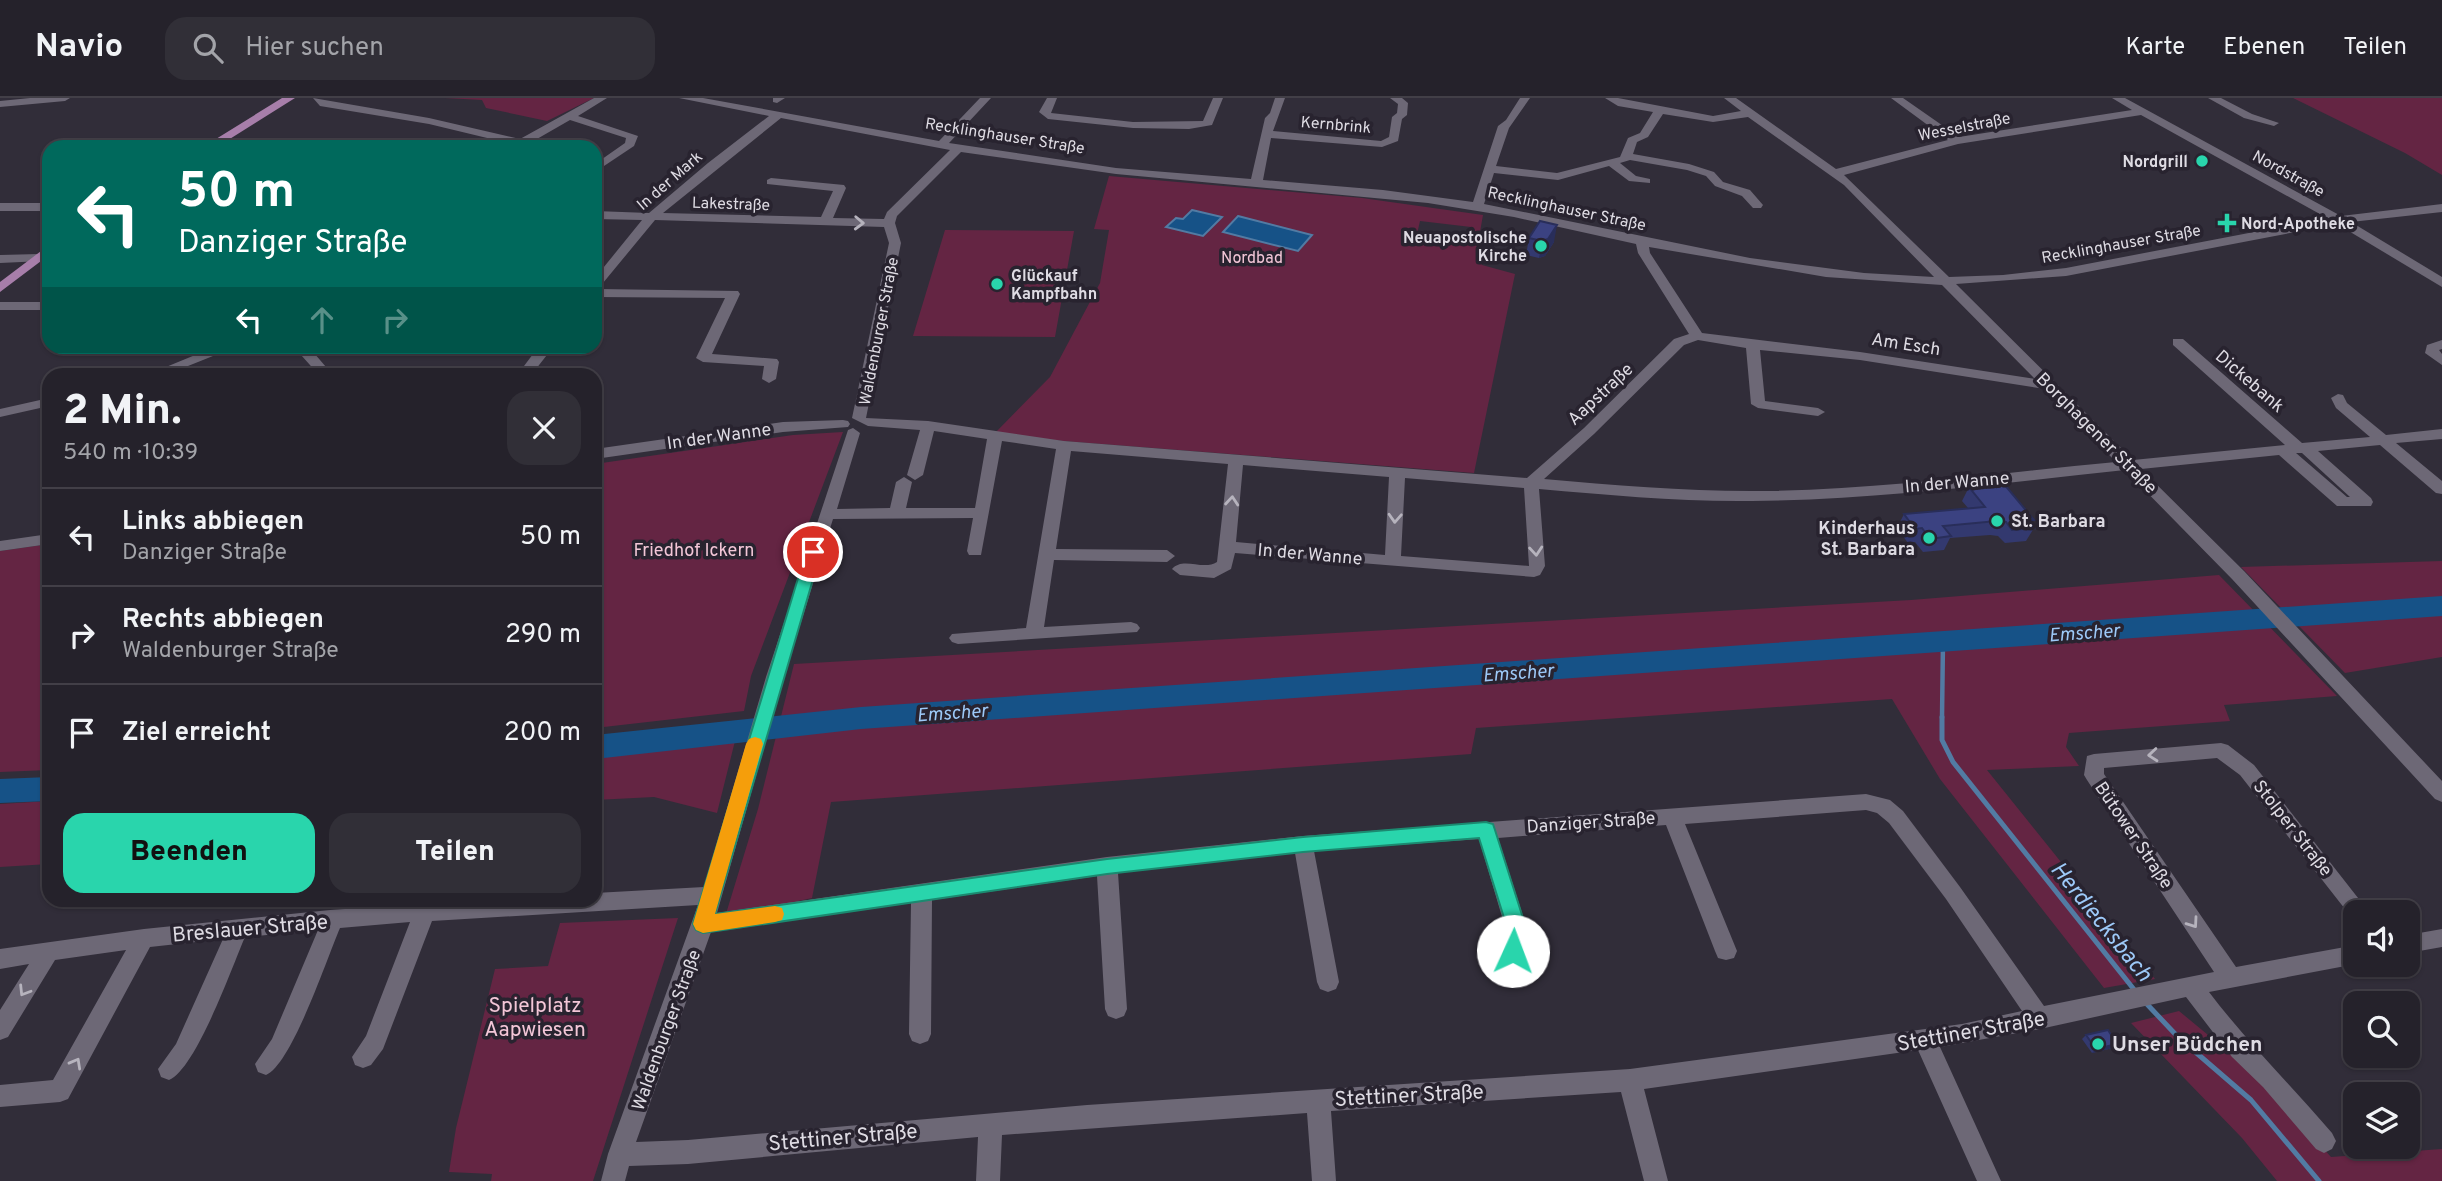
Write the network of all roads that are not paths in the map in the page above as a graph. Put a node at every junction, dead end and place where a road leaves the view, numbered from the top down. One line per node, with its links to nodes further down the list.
1 (65, 98): 18 (street)
2 (289, 98): 19 (main road)
3 (296, 98): 19 (main road)
4 (603, 98): 24 (street)
5 (684, 98): 23 (street, Recklinghauser Straße)
6 (986, 98): 31 (street)
7 (1052, 98): 8 (street)
8 (1218, 98)
9 (1280, 98): 26 (street)
10 (1395, 98): 26 (street, Kernbrink)
11 (1525, 98): 36 (street)
12 (1610, 98): 20 (street)
13 (1729, 98): 22 (street, Borghagener Straße)
14 (1896, 98): 30 (street)
15 (2117, 98): 21 (street, Nordstraße)
16 (2213, 98): 25 (street)
17 (321, 101): 28 (street)
18 (0, 103)
19 (276, 106): 27 (main road)
20 (1660, 110): 22 (street); 33 (street)
21 (2142, 112): 30 (street, Wesselstraße); 48 (street, Nordstraße)
22 (1750, 113): 37 (street, Borghagener Straße)
23 (779, 114): 31 (street, Recklinghauser Straße); 47 (street, In der Mark)
24 (567, 116): 29 (street); 35 (street)
25 (2274, 123)
26 (1266, 134): 40 (street)
27 (220, 140)
28 (499, 140)
29 (526, 140)
30 (1957, 141): 37 (street, Wesselstraße)
31 (942, 144): 32 (street, Recklinghauser Straße)
32 (959, 147): 40 (street, Recklinghauser Straße); 50 (street)
33 (1627, 156): 34 (street); 41 (street)
34 (1611, 162): 36 (street); 38 (street)
35 (602, 164)
36 (1488, 169): 42 (street)
37 (1836, 173): 56 (street, Borghagener Straße)
38 (1646, 181)
39 (771, 182): 49 (street, Lakestraße)
40 (1256, 183): 42 (street, Recklinghauser Straße)
41 (1757, 205)
42 (1477, 206): 51 (street, Recklinghauser Straße)
43 (0, 207): 44 (street)
44 (42, 207)
45 (2442, 208): 48 (street, Recklinghauser Straße)
46 (602, 215): 47 (street, Lakestraße)
47 (651, 217): 49 (street, Lakestraße); 55 (street, In der Mark)
48 (2339, 220): 56 (street, Recklinghauser Straße); 57 (street, Nordstraße)
49 (824, 222): 50 (street, Lakestraße, one-way to 50)
50 (889, 223): 79 (street, Waldenburger Straße)
51 (1642, 242): 56 (street, Recklinghauser Straße); 62 (street)
52 (42, 254): 54 (street)
53 (42, 256): 58 (main road)
54 (0, 259)
55 (602, 277)
56 (1942, 281): 74 (street, Borghagener Straße)
57 (2442, 282)
58 (0, 288)
59 (602, 293): 73 (street)
60 (0, 306): 61 (street)
61 (42, 306)
62 (1697, 336): 65 (street, Am Esch); 91 (street, Aapstraße)
63 (2178, 342): 86 (street, Dickebank)
64 (2442, 344): 69 (street)
65 (1753, 346): 74 (street, Am Esch); 77 (street)
66 (210, 354): 70 (street)
67 (307, 354): 71 (street)
68 (541, 354): 72 (street)
69 (2442, 361)
70 (172, 368)
71 (320, 368)
72 (530, 368)
73 (769, 379)
74 (2051, 386): 89 (street, Borghagener Straße)
75 (2338, 398): 84 (street)
76 (42, 404): 78 (street)
77 (1818, 412)
78 (0, 413)
79 (864, 420): 80 (street, In der Wanne); 81 (street, In der Wanne)
80 (928, 426): 83 (street, In der Wanne); 95 (street)
81 (848, 429): 87 (street, In der Wanne); 94 (street, Waldenburger Straße)
82 (2442, 434): 84 (street, In der Wanne)
83 (995, 438): 85 (street, In der Wanne); 93 (street)
84 (2382, 440): 86 (street, In der Wanne); 92 (street)
85 (1064, 446): 88 (street, In der Wanne); 100 (street)
86 (2296, 449): 89 (street, In der Wanne)
87 (602, 453)
88 (1236, 460): 90 (street, In der Wanne); 98 (street, one-way to 88)
89 (2129, 464): 91 (street, In der Wanne); 108 (street, Borghagener Straße)
90 (1398, 473): 91 (street, In der Wanne); 102 (street, one-way to 102)
91 (1531, 483): 102 (street, In der Wanne, one-way to 102)
92 (2442, 489)
93 (982, 513): 95 (street); 99 (street)
94 (826, 514): 95 (street); 115 (street, Waldenburger Straße)
95 (897, 514)
96 (42, 540): 97 (street)
97 (0, 546)
98 (1227, 547): 102 (street, In der Wanne); 103 (street)
99 (975, 551)
100 (1045, 554): 101 (street); 105 (street)
101 (1167, 556)
102 (1394, 562)
103 (1180, 569)
104 (1131, 628): 105 (street)
105 (1034, 635): 106 (street)
106 (958, 638)
107 (2221, 750): 116 (street, Stolper Straße); 131 (street, Bütower Straße, one-way to 131)
108 (2433, 774): 109 (street, Borghagener Straße)
109 (2442, 794)
110 (1672, 816): 111 (street, Danziger Straße); 128 (street); 135 (street, Danziger Straße)
111 (1486, 830): 112 (street, Danziger Straße); 127 (street)
112 (1303, 844): 113 (street, Danziger Straße); 132 (street)
113 (1107, 866): 114 (street, Danziger Straße); 134 (street)
114 (922, 892): 121 (street, Danziger Straße); 137 (street)
115 (710, 895): 117 (street, Breslauer Straße); 121 (street, Waldenburger Straße)
116 (2350, 900)
117 (602, 902)
118 (519, 907): 119 (street, Breslauer Straße)
119 (424, 913): 120 (street, Breslauer Straße); 139 (street)
120 (332, 920): 122 (street, Breslauer Straße); 140 (street)
121 (703, 924): 147 (street, Waldenburger Straße)
122 (238, 929): 123 (street, Breslauer Straße); 141 (street)
123 (144, 938): 126 (street, Breslauer Straße); 143 (street, one-way to 123)
124 (2442, 938): 125 (street)
125 (2420, 942)
126 (49, 951): 130 (street, Breslauer Straße); 136 (street, one-way to 136)
127 (1513, 951)
128 (1726, 951)
129 (2343, 956): 131 (street, Stettiner Straße)
130 (0, 959)
131 (2231, 978): 133 (street, Stettiner Straße)
132 (1328, 982)
133 (2190, 985): 135 (street, Stettiner Straße); 146 (street)
134 (1116, 1009)
135 (2040, 1019): 138 (street, Stettiner Straße)
136 (0, 1030)
137 (920, 1034)
138 (1925, 1040): 142 (street, Stettiner Straße); 152 (street)
139 (363, 1057)
140 (265, 1064)
141 (169, 1069)
142 (1630, 1080): 144 (street, Stettiner Straße); 151 (street)
143 (0, 1096)
144 (1318, 1100): 145 (street, Stettiner Straße); 150 (street)
145 (990, 1124): 147 (street, Stettiner Straße); 149 (street)
146 (2324, 1141)
147 (620, 1154): 148 (street, Waldenburger Straße)
148 (613, 1181)
149 (988, 1181)
150 (1324, 1181)
151 (1656, 1181)
152 (1989, 1181)

